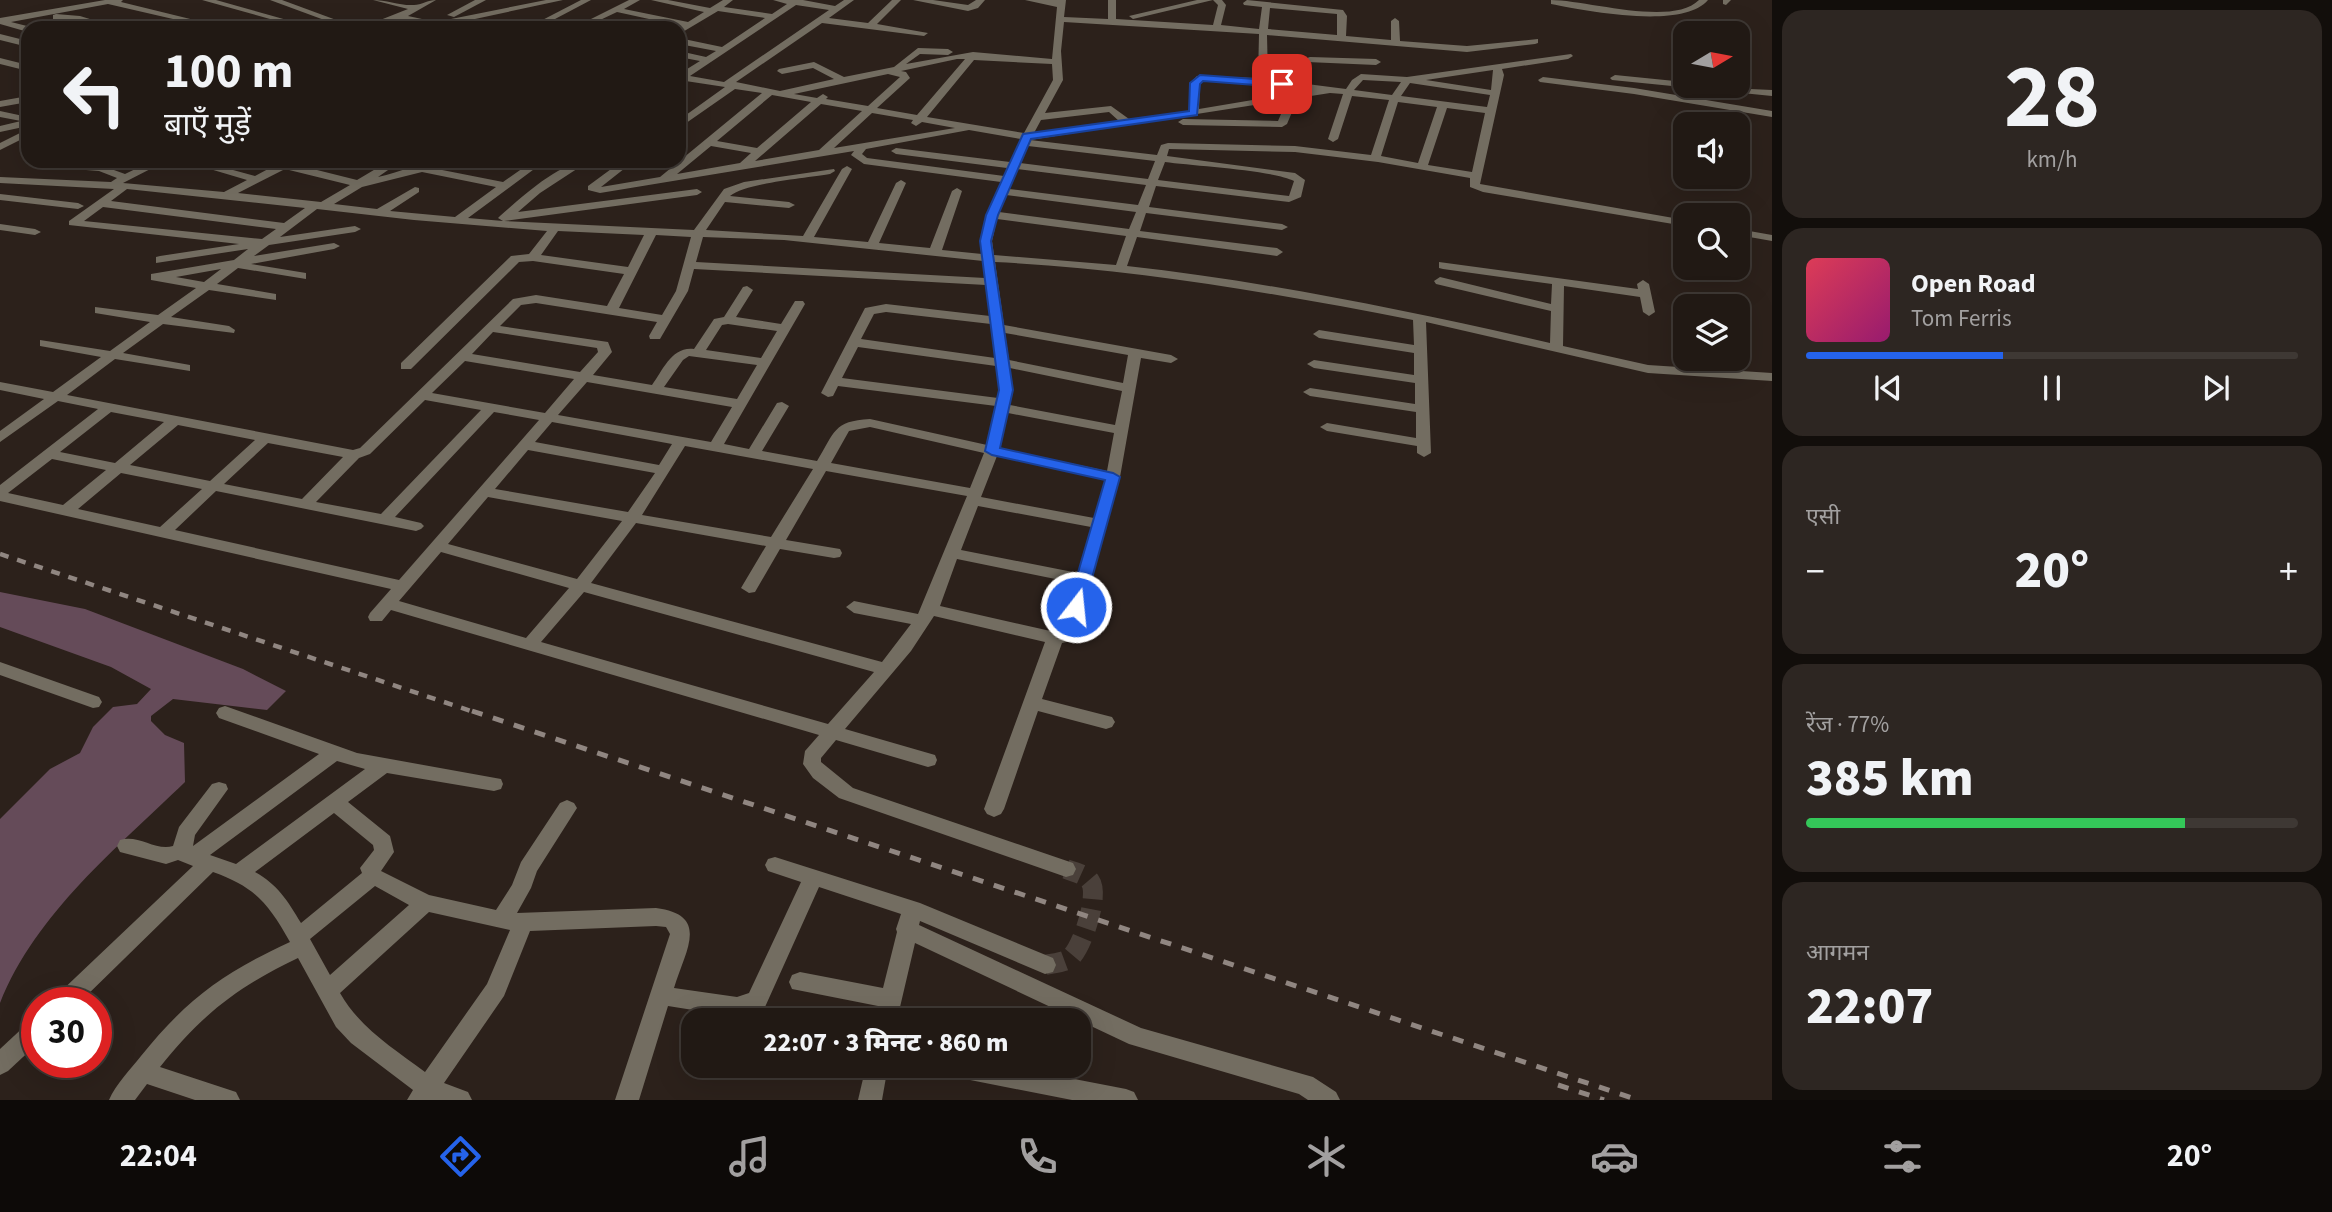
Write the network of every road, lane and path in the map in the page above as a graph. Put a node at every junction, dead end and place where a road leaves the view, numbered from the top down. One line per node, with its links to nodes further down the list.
1 (86, 0): 24 (street)
2 (274, 0): 43 (street)
3 (377, 0): 33 (street)
4 (432, 0): 33 (street)
5 (482, 0): 56 (street)
6 (518, 0): 28 (street)
7 (559, 0): 28 (street)
8 (587, 0): 36 (street)
9 (636, 0): 37 (street)
10 (655, 0): 32 (street)
11 (705, 0): 32 (street)
12 (777, 0): 23 (street)
13 (850, 0): 35 (street)
14 (897, 0): 65 (street)
15 (917, 0): 16 (street)
16 (981, 0)
17 (1029, 0): 25 (street)
18 (1112, 0): 46 (street)
19 (1209, 0): 46 (street)
20 (1217, 0): 68 (street)
21 (1704, 0): 26 (street)
22 (224, 1): 31 (street); 51 (street)
23 (797, 1): 35 (street); 41 (street)
24 (110, 2): 38 (street); 42 (street)
25 (1062, 2): 44 (street)
26 (1554, 2)
27 (1247, 3): 30 (street)
28 (539, 4): 36 (street); 57 (street)
29 (1302, 4): 30 (street); 74 (street)
30 (1266, 5): 71 (street)
31 (201, 6): 42 (street)
32 (720, 6): 41 (street); 64 (street)
33 (415, 8): 40 (street)
34 (0, 9): 38 (street)
35 (837, 9): 45 (street)
36 (567, 10): 39 (street)
37 (618, 10): 60 (street); 61 (street)
38 (29, 16): 47 (street); 48 (street)
39 (555, 16): 58 (street); 59 (street)
40 (400, 17): 54 (street); 55 (street)
41 (773, 17): 80 (street)
42 (179, 18): 49 (street); 50 (street)
43 (328, 19): 52 (street); 53 (street)
44 (1062, 19): 46 (street); 86 (street)
45 (821, 20): 65 (street); 101 (street)
46 (1112, 20): 68 (street)
47 (0, 21): 66 (street)
48 (85, 21)
49 (174, 21)
50 (192, 21)
51 (288, 21)
52 (323, 21)
53 (333, 21)
54 (387, 21)
55 (414, 21)
56 (439, 21)
57 (449, 21)
58 (545, 21)
59 (584, 21)
60 (592, 21)
61 (670, 21)
62 (1395, 21): 78 (street)
63 (686, 24): 64 (street)
64 (689, 25): 67 (street)
65 (870, 26): 70 (street)
66 (21, 27)
67 (686, 27)
68 (1216, 28): 71 (street)
69 (21, 30): 72 (street)
70 (925, 33)
71 (1262, 33): 73 (street); 100 (street)
72 (1, 37): 76 (street)
73 (1318, 37): 74 (street); 85 (street)
74 (1341, 39): 78 (street)
75 (1535, 41): 79 (street)
76 (21, 42)
77 (686, 42): 80 (street)
78 (1396, 43): 79 (street)
79 (1475, 49): 90 (street)
80 (723, 50): 84 (street)
81 (969, 55): 86 (street); 89 (street); 92 (street); 95 (street)
82 (686, 56): 84 (street)
83 (1568, 56): 90 (street)
84 (707, 60): 94 (street)
85 (1310, 60): 87 (street); 103 (street)
86 (1057, 62): 121 (street)
87 (1376, 62)
88 (2, 64): 91 (street)
89 (911, 65): 92 (street); 95 (street)
90 (1500, 66): 98 (street); 102 (street); 108 (street)
91 (21, 67)
92 (890, 70): 97 (street); 116 (street)
93 (782, 71): 97 (street)
94 (686, 74)
95 (958, 74): 122 (street)
96 (686, 79): 101 (street)
97 (842, 80): 107 (street); 113 (street)
98 (1407, 80): 106 (street); 108 (street); 111 (street)
99 (1543, 80): 120 (street)
100 (1263, 81): 103 (street); 118 (street)
101 (731, 84): 107 (street); 123 (street)
102 (1673, 84)
103 (1301, 86): 104 (street)
104 (1330, 90): 106 (street); 110 (street)
105 (1750, 91): 109 (street)
106 (1349, 92): 111 (street); 131 (street)
107 (775, 93): 113 (street); 133 (street)
108 (1494, 93): 117 (street)
109 (1772, 93)
110 (1294, 96): 118 (street); 124 (street)
111 (1395, 99): 115 (street); 140 (street)
112 (21, 100): 114 (street)
113 (820, 100): 116 (street); 137 (street)
114 (0, 104)
115 (1443, 105): 117 (street); 145 (street)
116 (872, 109): 122 (street); 138 (street)
117 (1491, 111): 161 (street)
118 (1194, 113): 124 (street)
119 (0, 114): 126 (street)
120 (1772, 114)
121 (1039, 117): 125 (street); 132 (street)
122 (922, 118): 127 (street); 134 (street)
123 (686, 119)
124 (1145, 120): 125 (street)
125 (1127, 122): 132 (street)
126 (21, 126)
127 (973, 127): 132 (street); 134 (street)
128 (0, 129): 129 (street)
129 (21, 129)
130 (21, 133): 135 (street)
131 (1333, 139)
132 (1026, 140): 139 (street); 143 (street)
133 (708, 142): 137 (street); 141 (street)
134 (899, 144): 136 (street); 142 (street); 143 (street)
135 (0, 147)
136 (862, 147): 138 (street); 142 (street)
137 (760, 152): 144 (street)
138 (821, 154): 144 (street)
139 (1161, 158): 140 (street); 168 (street); 168 (street)
140 (1376, 159): 145 (street)
141 (686, 160)
142 (888, 164): 171 (street)
143 (1014, 166): 168 (street); 171 (street)
144 (743, 167): 163 (street)
145 (1422, 167): 161 (street)
146 (40, 168): 165 (street)
147 (100, 168): 166 (street)
148 (149, 168): 166 (street)
149 (214, 168): 162 (street)
150 (277, 168): 162 (street)
151 (302, 168): 169 (street)
152 (385, 168): 169 (street)
153 (420, 168): 169 (street)
154 (442, 168): 170 (street)
155 (527, 168): 170 (street)
156 (573, 168): 188 (street)
157 (619, 168): 163 (street)
158 (676, 168): 163 (street)
159 (847, 169): 202 (street)
160 (830, 171): 177 (street)
161 (1474, 176): 189 (street)
162 (256, 179): 175 (street)
163 (663, 179)
164 (0, 180): 165 (street)
165 (22, 181): 166 (street)
166 (125, 182): 175 (street); 179 (street)
167 (901, 183): 205 (street)
168 (1152, 183): 184 (street)
169 (357, 186): 178 (street); 180 (street)
170 (505, 186): 187 (street)
171 (1005, 186): 184 (street); 186 (street)
172 (415, 190): 185 (street)
173 (957, 191): 206 (street)
174 (697, 192): 183 (street)
175 (226, 194): 178 (street)
176 (0, 197): 182 (street)
177 (724, 199): 181 (street); 198 (street)
178 (283, 200): 180 (street)
179 (101, 203): 191 (street); 203 (street)
180 (321, 205): 185 (street); 191 (street)
181 (789, 205)
182 (78, 206)
183 (581, 207): 188 (street); 194 (street)
184 (1142, 209): 192 (street); 199 (street)
185 (380, 212): 187 (street)
186 (992, 215): 199 (street); 209 (street)
187 (457, 220): 188 (street)
188 (501, 220): 193 (street)
189 (1673, 221)
190 (0, 227): 197 (street)
191 (287, 227): 203 (street)
192 (1282, 227)
193 (555, 228): 194 (street); 208 (street)
194 (572, 228): 196 (street)
195 (355, 229): 203 (street)
196 (652, 230): 198 (street); 215 (street)
197 (35, 232)
198 (698, 233): 202 (street); 212 (street)
199 (1133, 234): 207 (street); 214 (street)
200 (1750, 234): 201 (street)
201 (1772, 238)
202 (807, 239): 205 (street)
203 (265, 243): 210 (street); 211 (street)
204 (334, 246): 211 (street)
205 (872, 246): 206 (street)
206 (935, 252): 209 (street)
207 (1276, 252)
208 (533, 257): 215 (street); 250 (street)
209 (989, 258): 214 (street); 219 (street)
210 (160, 260)
211 (238, 263): 216 (street); 220 (street); 220 (street)
212 (689, 265): 219 (street); 229 (street)
213 (1443, 265): 218 (street)
214 (1120, 269): 228 (street)
215 (631, 271): 226 (street)
216 (302, 276)
217 (1440, 281): 224 (street)
218 (1558, 281): 224 (street); 227 (street)
219 (992, 282): 232 (street)
220 (207, 286): 222 (street); 230 (street)
221 (747, 290): 231 (street)
222 (272, 296)
223 (799, 304): 234 (street)
224 (1557, 309): 240 (street)
225 (99, 310): 230 (street)
226 (611, 311): 229 (street); 233 (street)
227 (1649, 312)
228 (1419, 317): 240 (street); 241 (street)
229 (665, 319): 237 (street)
230 (162, 320): 235 (street); 244 (street)
231 (728, 320): 234 (street); 242 (street)
232 (998, 325): 238 (street); 243 (street); 248 (street)
233 (489, 328): 245 (street); 252 (street)
234 (785, 328): 247 (street)
235 (229, 330)
236 (1319, 334): 241 (street)
237 (655, 336)
238 (853, 342): 248 (street); 262 (street)
239 (45, 343): 244 (street)
240 (1556, 348): 253 (street)
241 (1421, 350): 254 (street)
242 (698, 352): 247 (street); 257 (street)
243 (1135, 353): 246 (street); 256 (street)
244 (114, 355): 251 (street); 260 (street)
245 (461, 356): 252 (street); 259 (street)
246 (1171, 359)
247 (765, 362): 261 (street)
248 (1004, 363): 256 (street); 262 (street)
249 (1314, 363): 254 (street)
250 (406, 366)
251 (185, 368)
252 (583, 377): 257 (street); 267 (street)
253 (1772, 377)
254 (1422, 380): 266 (street)
255 (0, 386): 260 (street)
256 (1129, 388): 270 (street)
257 (656, 390): 261 (street)
258 (1310, 392): 266 (street)
259 (422, 394): 265 (street); 278 (street)
260 (57, 397): 264 (street); 271 (street)
261 (741, 404): 275 (street)
262 (1003, 405): 270 (street); 276 (street)
263 (782, 406): 279 (street)
264 (109, 407): 268 (street); 277 (street)
265 (491, 407): 267 (street); 291 (street)
266 (1422, 409): 269 (street)
267 (548, 418): 273 (street); 274 (street)
268 (176, 420): 272 (street); 280 (street)
269 (1327, 427)
270 (1122, 430): 283 (street)
271 (0, 438)
272 (265, 438): 278 (street); 284 (street)
273 (680, 442): 275 (street); 282 (street)
274 (525, 445): 282 (street); 285 (street)
275 (715, 448): 279 (street)
276 (992, 451): 281 (street); 283 (street); 287 (street)
277 (49, 454): 280 (street); 286 (street)
278 (354, 455): 288 (street)
279 (752, 455): 281 (street)
280 (118, 467): 284 (street); 289 (street)
281 (821, 467): 287 (street); 295 (street)
282 (664, 470): 290 (street)
283 (1113, 477): 292 (street)
284 (213, 486): 288 (street); 294 (street)
285 (484, 492): 290 (street); 296 (street)
286 (0, 494): 289 (street)
287 (974, 497): 292 (street); 298 (street)
288 (305, 504): 291 (street)
289 (65, 511): 294 (street)
290 (630, 517): 295 (street); 301 (street)
291 (384, 520): 293 (street)
292 (1100, 524): 299 (street)
293 (416, 526)
294 (163, 533): 300 (street)
295 (775, 543): 297 (street); 302 (street)
296 (438, 546): 300 (street); 301 (street)
297 (834, 553)
298 (952, 553): 299 (street); 305 (street)
299 (1083, 580): 306 (street)
300 (403, 586): 304 (street)
301 (582, 586): 307 (street); 309 (street)
302 (749, 588)
303 (854, 607): 305 (street)
304 (382, 610): 307 (street)
305 (926, 615): 306 (street); 309 (street)
306 (1055, 638): 311 (street)
307 (529, 645): 314 (street)
308 (0, 668): 310 (street)
309 (885, 669): 314 (street)
310 (93, 702)
311 (1033, 703): 313 (street); 322 (street)
312 (225, 713): 315 (street)
313 (1107, 722)
314 (832, 732): 316 (street); 326 (street)
315 (334, 752): 317 (street); 324 (street)
316 (928, 760)
317 (384, 765): 318 (street); 320 (street)
318 (494, 784)
319 (219, 789): 324 (street)
320 (334, 802): 327 (street); 328 (street)
321 (567, 808): 332 (street)
322 (994, 809)
323 (127, 846): 324 (street)
324 (195, 857): 327 (street); 336 (street)
325 (775, 865): 329 (street)
326 (1066, 869)
327 (239, 873): 333 (street)
328 (373, 876): 330 (street); 333 (street)
329 (813, 878): 331 (street); 338 (street)
330 (425, 903): 332 (street); 337 (street)
331 (910, 919): 334 (street); 340 (street); 353 (street)
332 (512, 921): 338 (street); 346 (street)
333 (300, 941): 337 (street); 343 (street)
334 (1045, 965)
335 (800, 982): 339 (street)
336 (78, 987)
337 (327, 991): 346 (street)
338 (659, 995): 350 (street)
339 (885, 1008)
340 (888, 1008)
341 (21, 1044): 342 (street)
342 (0, 1064)
343 (143, 1072): 347 (street); 348 (street)
344 (875, 1078): 351 (street)
345 (1015, 1078): 352 (street)
346 (423, 1094): 349 (street)
347 (121, 1100)
348 (228, 1100)
349 (460, 1100)
350 (627, 1100)
351 (870, 1100)
352 (1126, 1100)
353 (1328, 1100)

